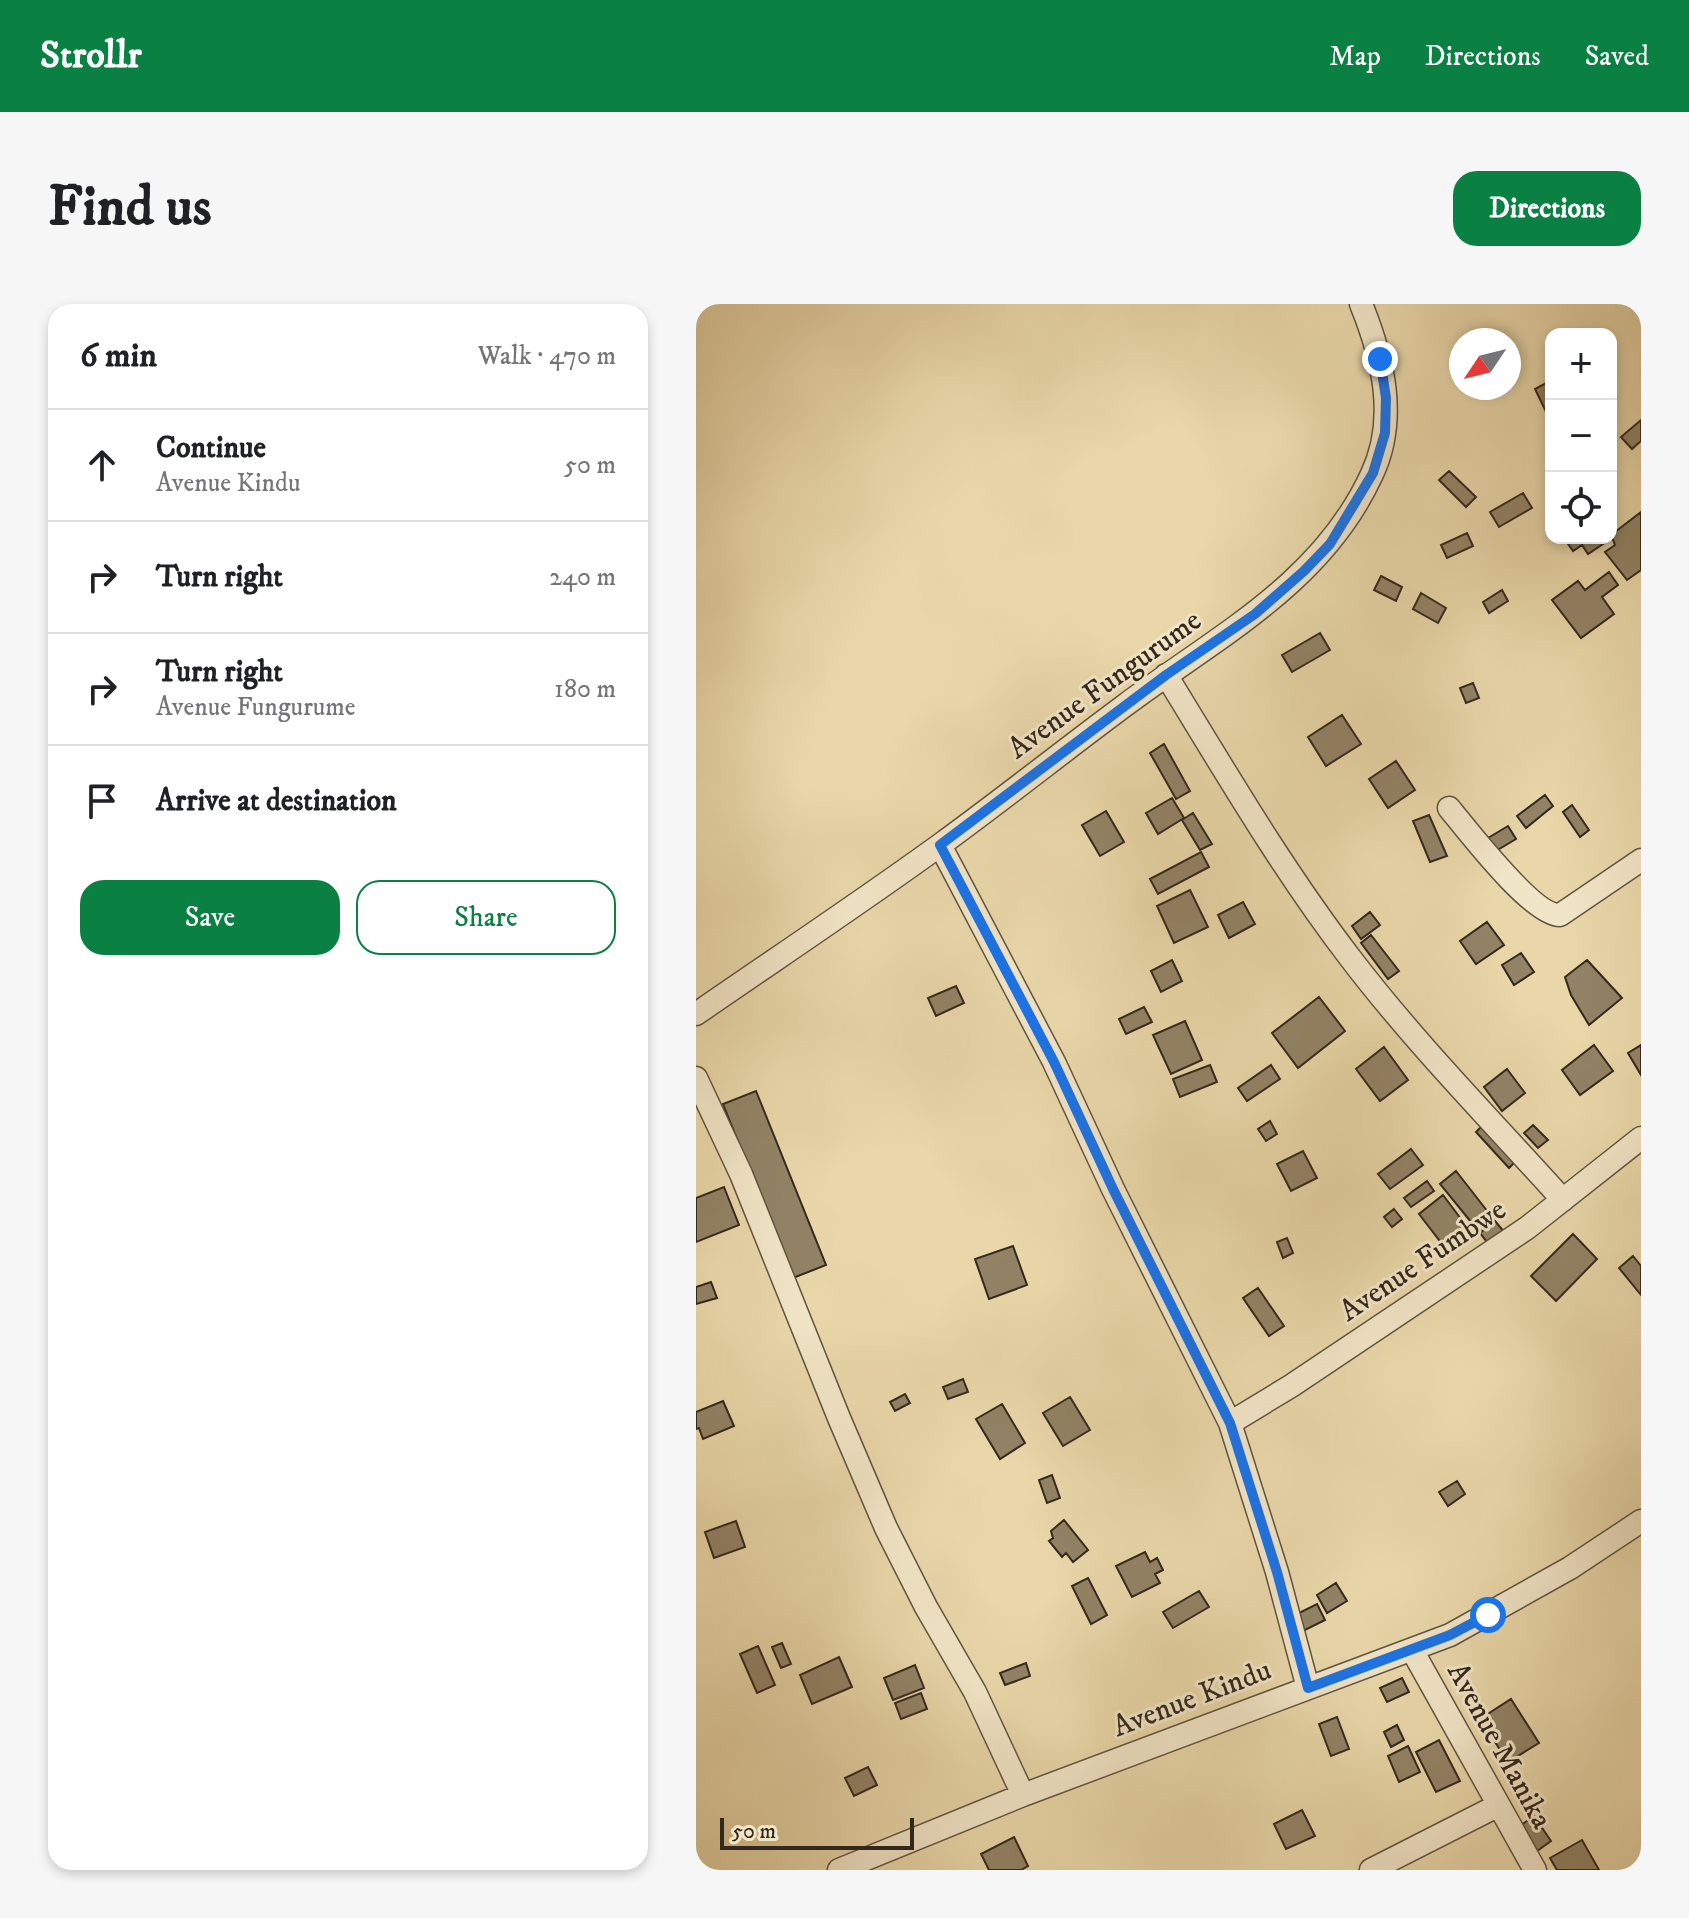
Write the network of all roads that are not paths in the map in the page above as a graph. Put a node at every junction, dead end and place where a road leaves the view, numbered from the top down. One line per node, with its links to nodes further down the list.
1 (1361, 304): 2 (street, Avenue Fungurume)
2 (1166, 675): 4 (street, Avenue Fungurume); 9 (street)
3 (1449, 808): 5 (street)
4 (940, 845): 6 (street, Avenue Fungurume); 10 (street)
5 (1641, 860)
6 (696, 1014)
7 (696, 1078): 14 (street)
8 (1641, 1138): 9 (street, Avenue Fumbwe)
9 (1563, 1200): 10 (street, Avenue Fumbwe)
10 (1230, 1423): 13 (street)
11 (1641, 1521): 12 (street, Avenue Kindu)
12 (1412, 1650): 13 (street, Avenue Kindu); 15 (street, Avenue Manika)
13 (1308, 1688): 14 (street, Avenue Kindu)
14 (1023, 1795): 16 (street, Avenue Kindu)
15 (1497, 1806): 17 (street); 18 (street, Avenue Manika)
16 (839, 1870)
17 (1371, 1870)
18 (1535, 1870)

